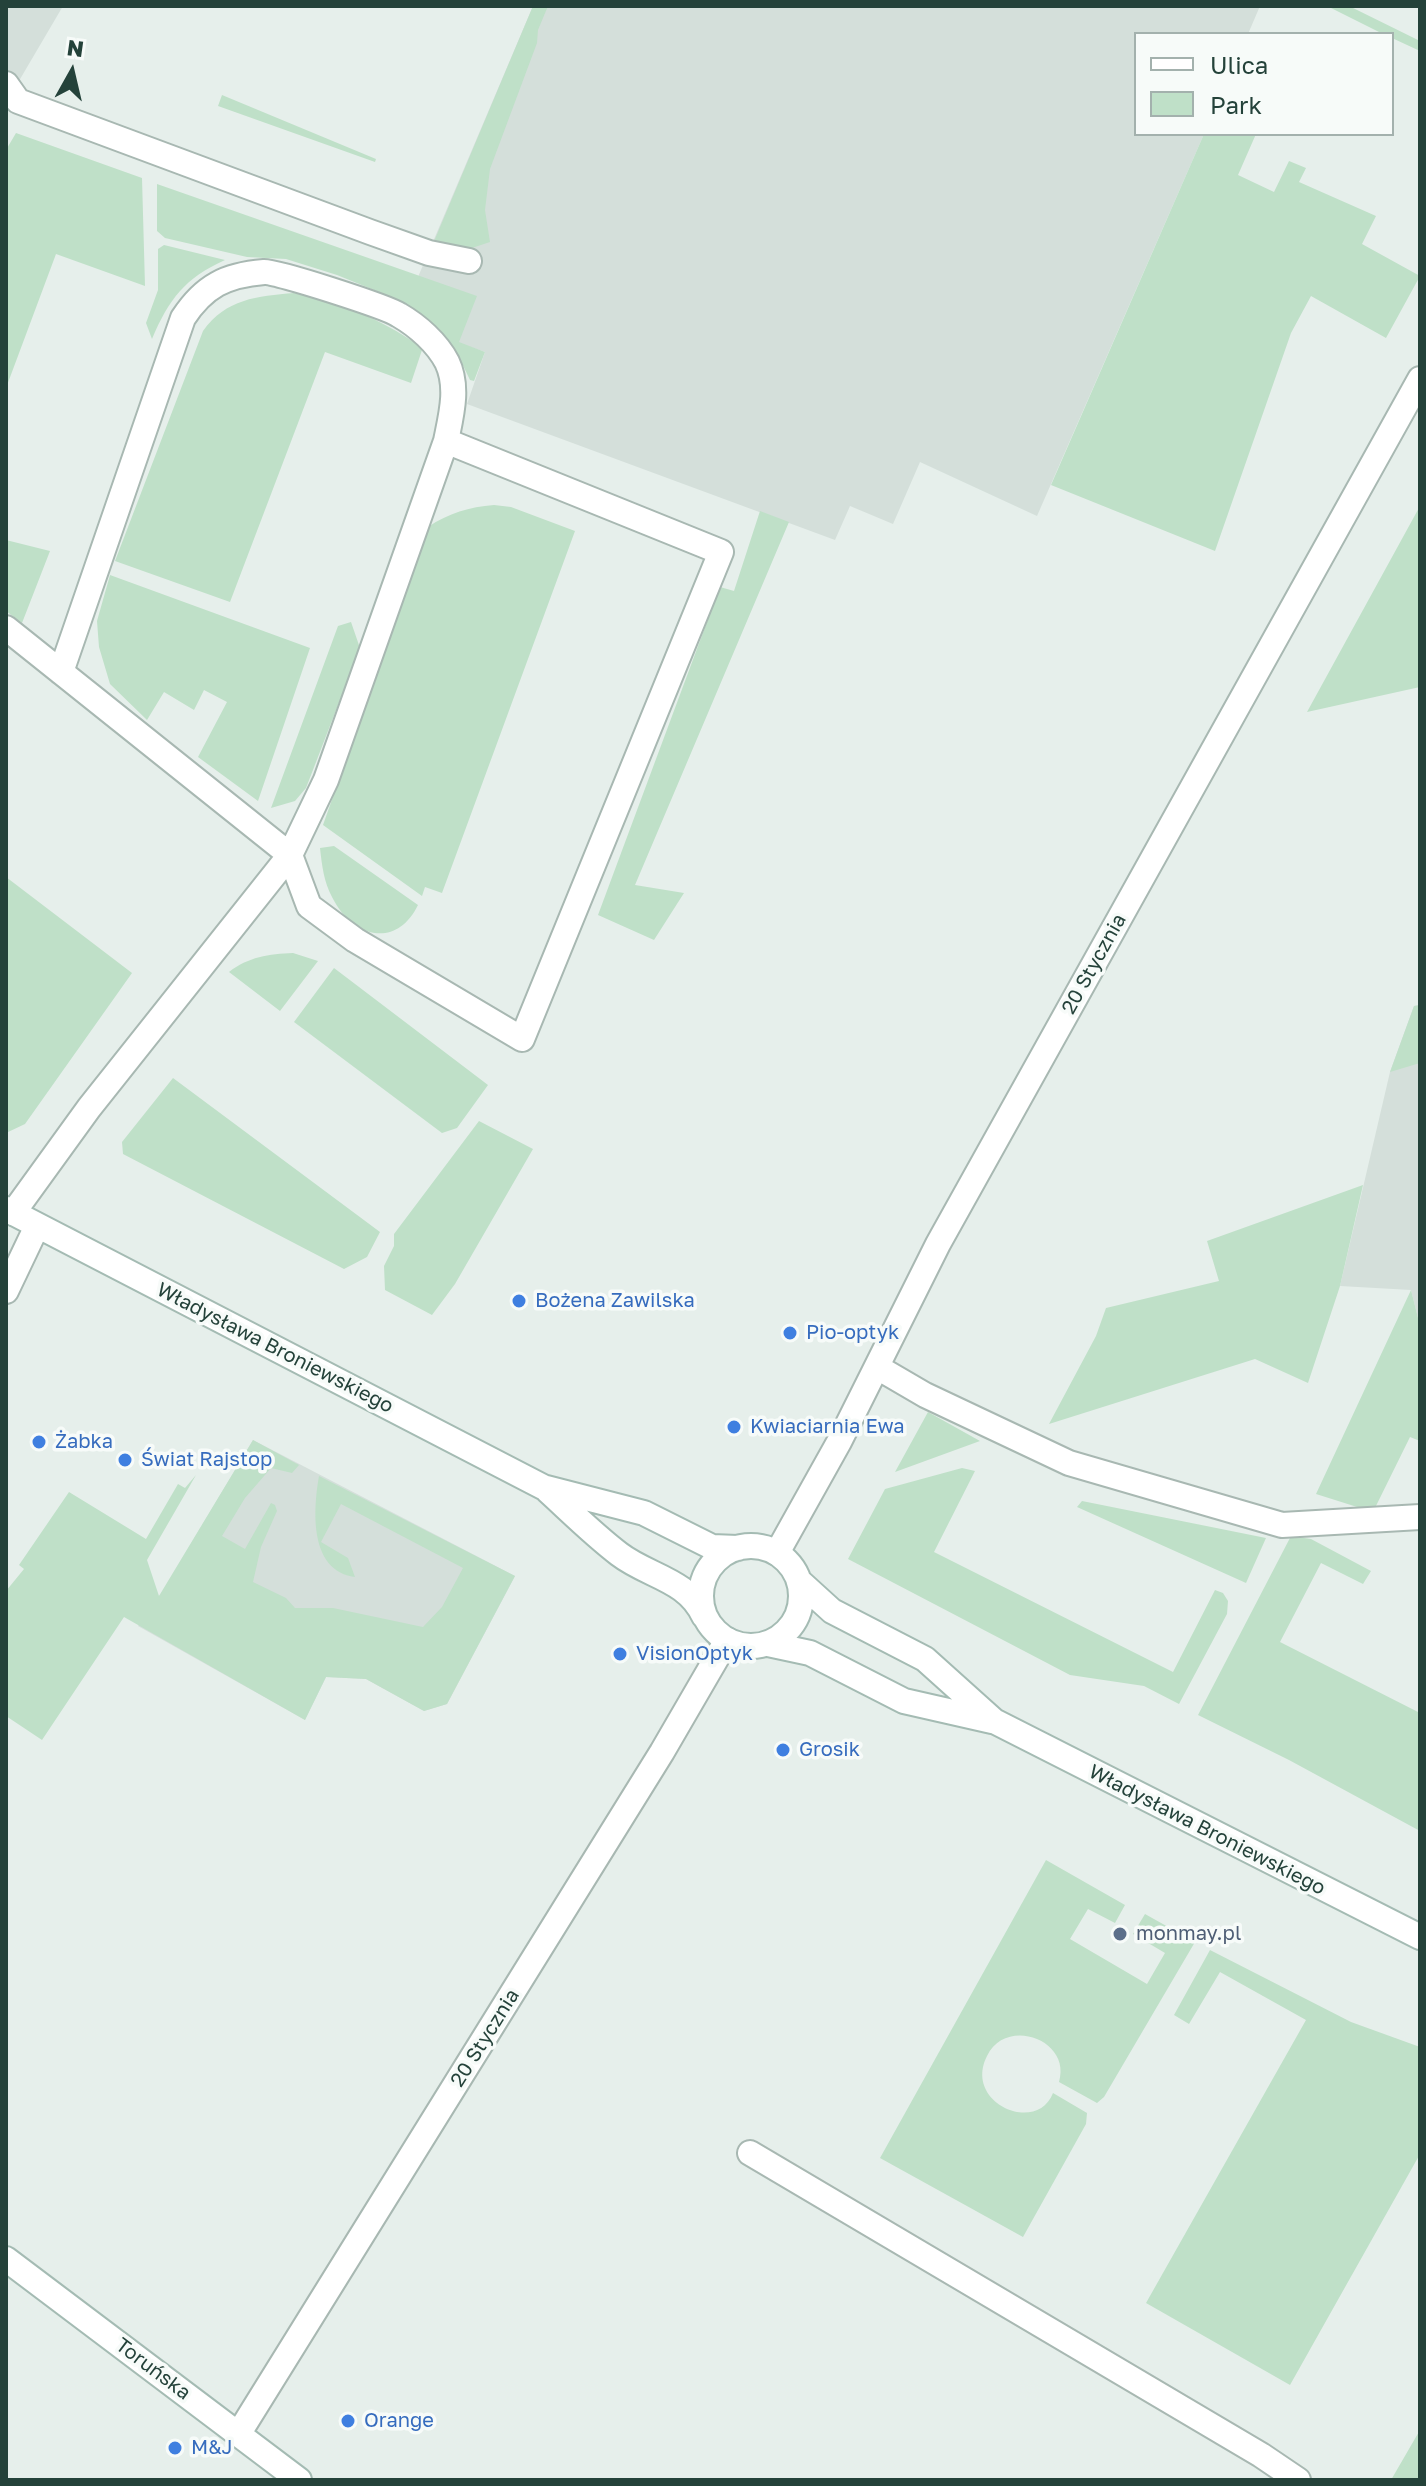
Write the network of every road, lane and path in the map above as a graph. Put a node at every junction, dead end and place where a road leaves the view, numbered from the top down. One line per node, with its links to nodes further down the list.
1 (6, 84): 2 (street)
2 (469, 261)
3 (1420, 379): 11 (street, 20 Stycznia)
4 (446, 441): 6 (street); 7 (street); 7 (street)
5 (6, 628): 6 (street)
6 (61, 672): 7 (street)
7 (290, 855): 8 (street)
8 (9, 1211): 9 (street, Władysława Broniewskiego)
9 (37, 1226): 10 (street); 12 (street, Władysława Broniewskiego)
10 (6, 1291)
11 (877, 1367): 13 (street); 15 (street, 20 Stycznia)
12 (543, 1487): 14 (street, Władysława Broniewskiego); 17 (street, Władysława Broniewskiego)
13 (1420, 1517)
14 (738, 1548): 15 (street, Władysława Broniewskiego); 17 (street)
15 (777, 1553): 16 (street, Władysława Broniewskiego)
16 (799, 1581): 19 (street); 20 (street, Władysława Broniewskiego)
17 (704, 1616): 18 (street, Władysława Broniewskiego)
18 (727, 1640): 19 (street, Władysława Broniewskiego); 24 (street, 20 Stycznia)
19 (768, 1644): 20 (street, Władysława Broniewskiego)
20 (994, 1721): 21 (street, Władysława Broniewskiego)
21 (1420, 1937)
22 (750, 2153): 26 (street)
23 (6, 2259): 24 (street, Toruńska)
24 (239, 2433): 25 (street, Toruńska)
25 (299, 2480)
26 (1298, 2480)

